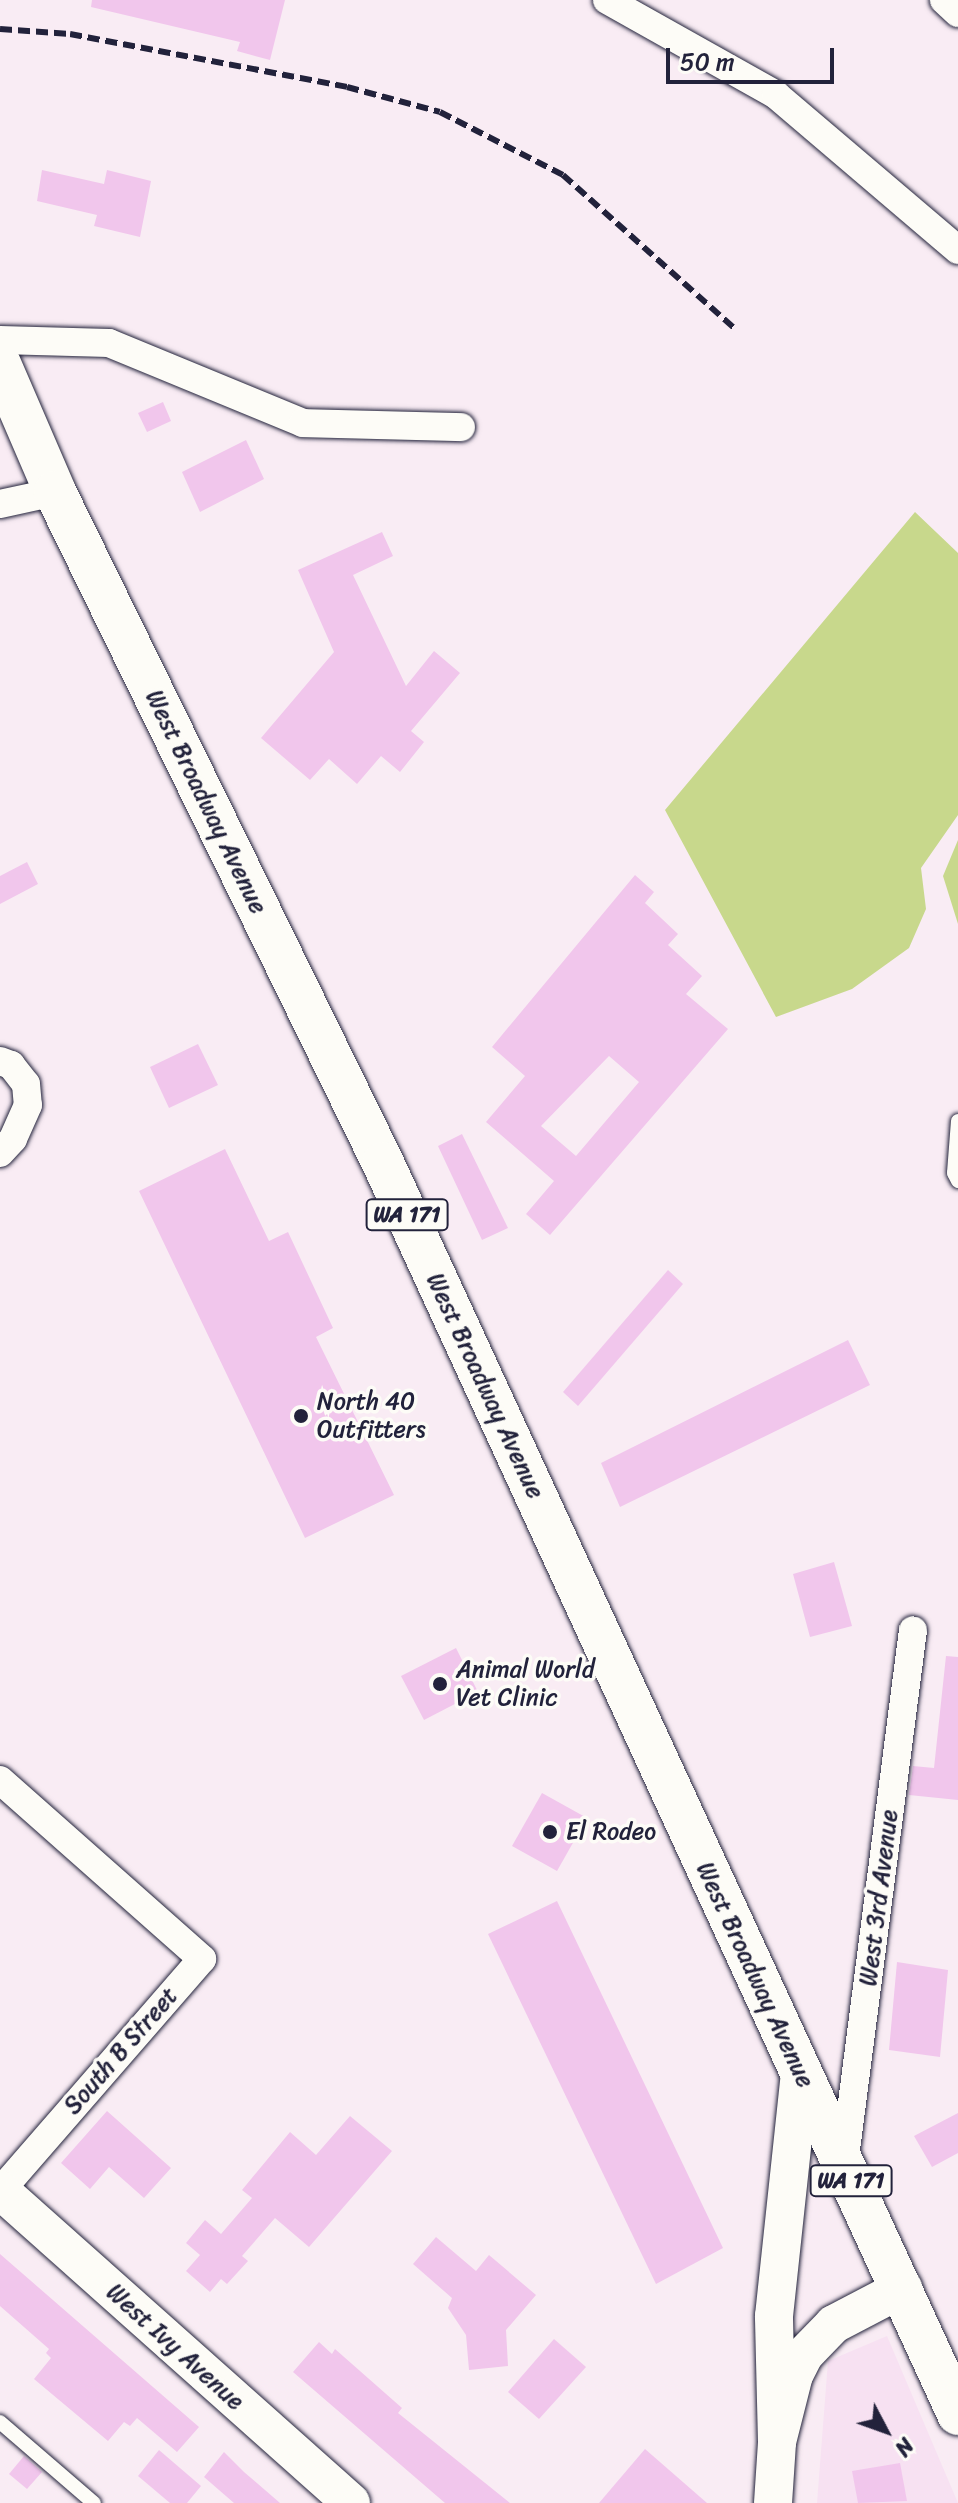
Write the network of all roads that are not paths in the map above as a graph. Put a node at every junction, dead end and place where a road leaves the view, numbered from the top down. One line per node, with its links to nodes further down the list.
1 (607, 0): 4 (street)
2 (944, 0): 3 (street)
3 (958, 13)
4 (958, 250)
5 (0, 340): 7 (street)
6 (0, 364): 8 (main road, West Broadway Avenue / WA 171)
7 (461, 427)
8 (55, 492): 9 (street); 16 (main road, West Broadway Avenue / WA 171)
9 (0, 504)
10 (0, 1061): 12 (street)
11 (958, 1121): 13 (lane)
12 (0, 1153)
13 (958, 1181)
14 (913, 1630): 17 (street, West 3rd Avenue)
15 (0, 1780): 18 (street, South B Street)
16 (800, 2073): 17 (main road, West Broadway Avenue / WA 171); 22 (main road)
17 (844, 2166): 19 (main road, West Broadway Avenue / WA 171)
18 (0, 2190): 24 (main road, West Ivy Avenue)
19 (903, 2288): 20 (main road, West Broadway Avenue / WA 171); 22 (main road)
20 (958, 2414)
21 (0, 2422): 23 (lane)
22 (777, 2442): 25 (main road)
23 (94, 2503)
24 (351, 2503)
25 (773, 2503)

